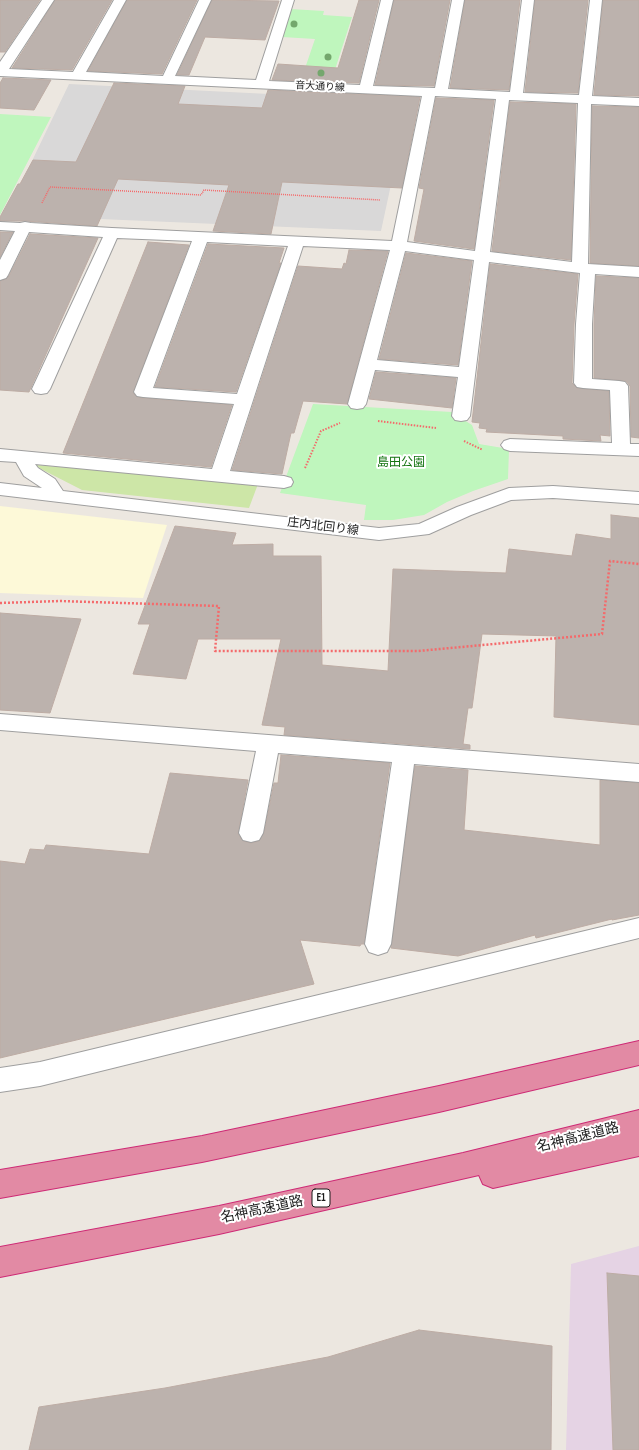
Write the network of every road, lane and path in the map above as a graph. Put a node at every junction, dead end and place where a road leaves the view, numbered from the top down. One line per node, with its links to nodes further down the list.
1 (48, 0): 9 (street)
2 (120, 0): 10 (street)
3 (206, 0): 11 (street)
4 (288, 0): 12 (street)
5 (387, 0): 13 (street)
6 (458, 0): 14 (street)
7 (528, 0): 15 (street)
8 (596, 0): 16 (street)
9 (0, 72): 10 (street, 音大通り線)
10 (77, 76): 11 (street, 音大通り線)
11 (167, 80): 12 (street, 音大通り線)
12 (261, 84): 13 (street, 音大通り線)
13 (366, 89): 14 (street, 音大通り線)
14 (435, 92): 15 (street, 音大通り線); 18 (street)
15 (509, 96): 16 (street, 音大通り線); 25 (street)
16 (585, 99): 17 (street, 音大通り線); 26 (street)
17 (639, 102)
18 (408, 201): 20 (path); 24 (street)
19 (0, 226): 20 (street)
20 (28, 227): 21 (street); 28 (street)
21 (112, 233): 22 (street); 31 (street)
22 (201, 237): 23 (street); 32 (street)
23 (298, 242): 24 (street); 32 (street)
24 (399, 246): 25 (street); 29 (street)
25 (482, 258): 26 (street); 30 (street)
26 (584, 269): 27 (street); 38 (street)
27 (639, 272)
28 (0, 275)
29 (368, 364): 30 (street); 33 (street)
30 (467, 373): 34 (street)
31 (41, 389)
32 (245, 400): 42 (street)
33 (354, 411): 35 (path); 43 (path)
34 (461, 416)
35 (440, 429)
36 (461, 439): 37 (path)
37 (510, 445): 38 (street)
38 (621, 450): 39 (street)
39 (639, 450)
40 (0, 455): 41 (street)
41 (29, 458): 42 (street); 45 (street)
42 (219, 475): 43 (street)
43 (284, 482)
44 (0, 489): 45 (street, 庄内北回り線)
45 (57, 495): 46 (street, 庄内北回り線)
46 (639, 498)
47 (639, 564): 48 (path)
48 (0, 603)
49 (0, 722): 50 (street)
50 (268, 744): 51 (street); 53 (street)
51 (404, 754): 52 (street); 55 (street)
52 (639, 773)
53 (251, 833)
54 (639, 928): 57 (street)
55 (378, 944)
56 (639, 1053): 60 (highway)
57 (0, 1080)
58 (639, 1123): 61 (highway, 名神高速道路 / E1)
59 (639, 1143): 61 (highway)
60 (0, 1184)
61 (219, 1220): 62 (highway, 名神高速道路 / E1)
62 (0, 1262)

